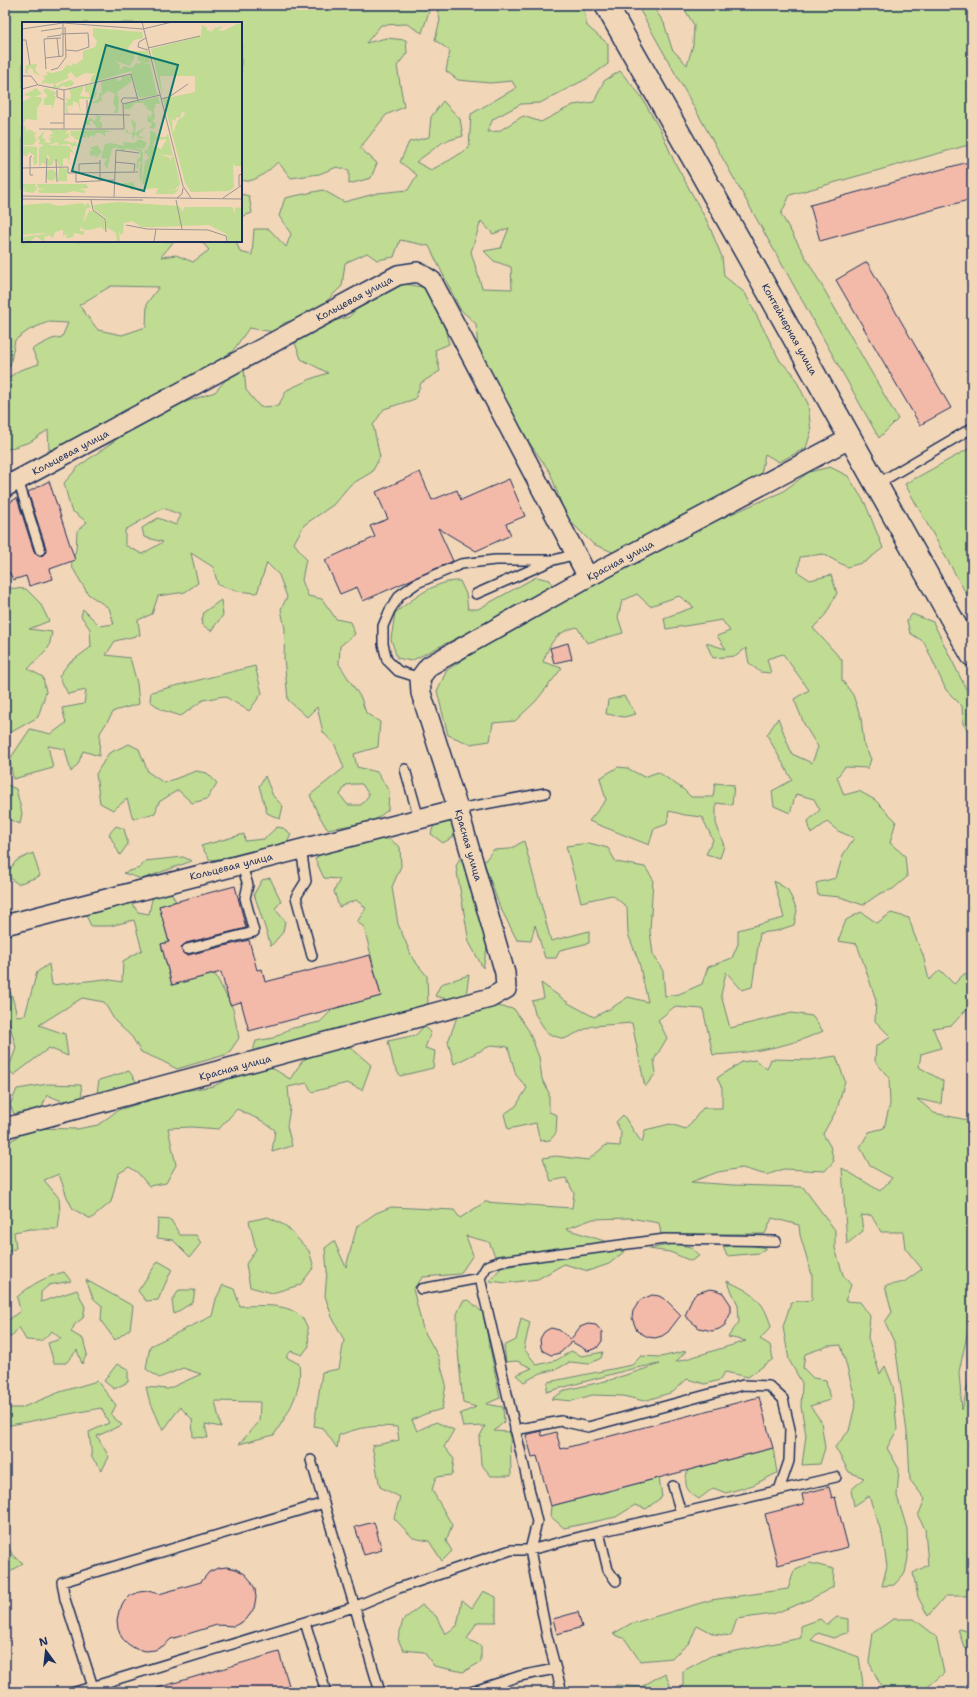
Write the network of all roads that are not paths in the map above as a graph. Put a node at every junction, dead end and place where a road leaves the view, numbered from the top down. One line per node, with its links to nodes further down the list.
1 (606, 5): 3 (street, Контейнерная улица)
2 (972, 428): 5 (lane)
3 (851, 438): 5 (street, Контейнерная улица); 9 (street, Красная улица)
4 (11, 484): 6 (lane); 7 (street, Кольцевая улица)
5 (877, 484): 11 (street, Контейнерная улица)
6 (40, 550)
7 (576, 554): 8 (lane); 9 (street, Кольцевая улица)
8 (554, 560): 10 (lane); 12 (lane)
9 (588, 578): 12 (street, Красная улица)
10 (476, 594)
11 (972, 655)
12 (420, 678): 15 (street, Красная улица)
13 (405, 769): 16 (lane)
14 (544, 793): 15 (lane)
15 (458, 809): 16 (street, Кольцевая улица); 22 (street, Красная улица)
16 (419, 819): 17 (street, Кольцевая улица)
17 (301, 849): 18 (street, Кольцевая улица); 21 (lane)
18 (241, 863): 19 (street, Кольцевая улица); 20 (lane)
19 (5, 925)
20 (187, 949)
21 (312, 956)
22 (5, 1128)
23 (776, 1241): 24 (lane)
24 (480, 1278): 25 (lane); 26 (lane)
25 (421, 1290)
26 (515, 1430): 30 (lane); 34 (lane)
27 (311, 1460): 31 (lane)
28 (836, 1477): 30 (lane)
29 (673, 1486): 32 (lane)
30 (779, 1490): 32 (lane)
31 (324, 1503): 36 (lane); 39 (lane)
32 (681, 1513): 33 (lane)
33 (599, 1532): 34 (lane); 35 (lane)
34 (530, 1550): 36 (lane); 38 (lane)
35 (616, 1581)
36 (354, 1607): 37 (lane); 42 (lane)
37 (305, 1622): 39 (lane); 41 (lane)
38 (555, 1669): 43 (lane); 44 (lane)
39 (93, 1687): 40 (lane)
40 (76, 1692)
41 (326, 1692)
42 (380, 1692)
43 (471, 1692)
44 (562, 1692)

